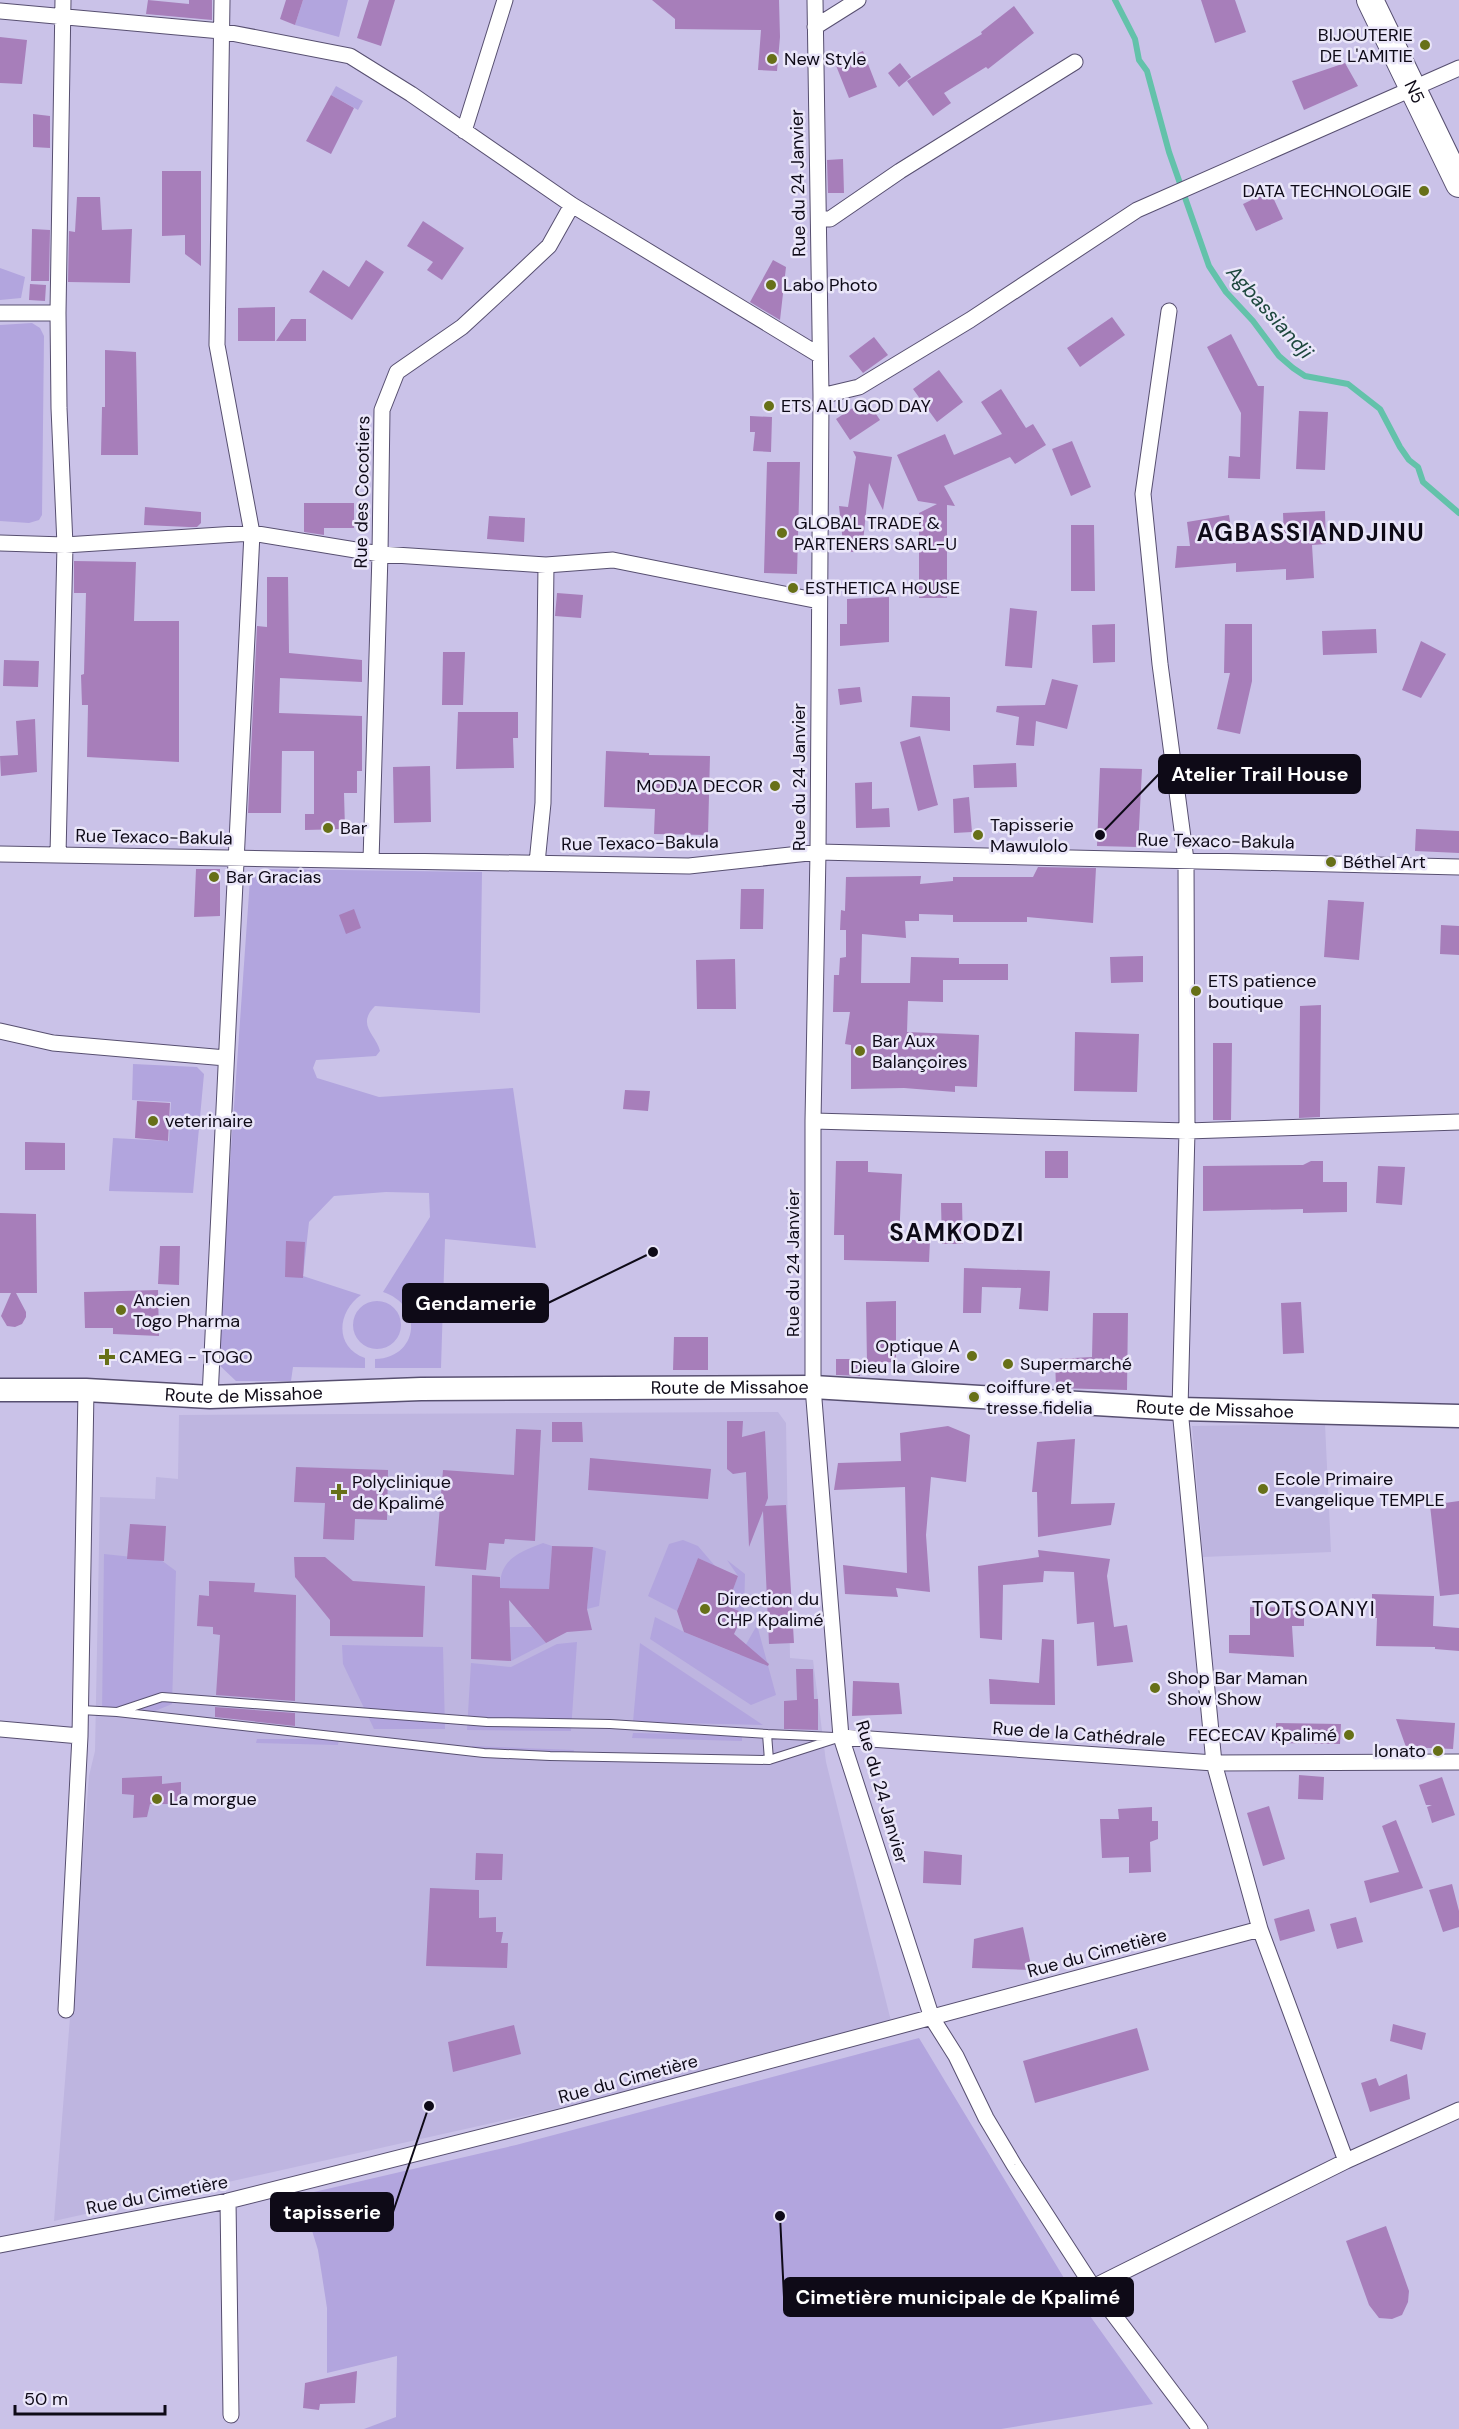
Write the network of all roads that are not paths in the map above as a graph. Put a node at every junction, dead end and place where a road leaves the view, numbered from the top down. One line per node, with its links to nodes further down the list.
1 (63, 0): 8 (street)
2 (222, 0): 10 (street)
3 (505, 0): 14 (street)
4 (815, 0): 9 (street, Rue du 24 Janvier)
5 (858, 0): 9 (street)
6 (1370, 0): 13 (main road, N5 / N5)
7 (0, 11): 8 (street)
8 (63, 18): 10 (street); 20 (street)
9 (815, 27): 17 (street, Rue du 24 Janvier)
10 (221, 31): 14 (street); 23 (street)
11 (1076, 62): 17 (street)
12 (1459, 68): 13 (street)
13 (1413, 89): 15 (main road, N5 / N5); 22 (street)
14 (464, 131): 16 (street)
15 (1459, 184)
16 (572, 206): 21 (street); 26 (street, Rue des Cocotiers)
17 (819, 219): 21 (street, Rue du 24 Janvier)
18 (1169, 311): 33 (street)
19 (0, 313): 20 (street)
20 (58, 313): 25 (street)
21 (819, 355): 22 (street, Rue du 24 Janvier)
22 (820, 396): 28 (street, Rue du 24 Janvier)
23 (252, 533): 25 (street); 26 (street); 32 (street)
24 (0, 543): 25 (street)
25 (65, 545): 31 (street)
26 (380, 554): 27 (street); 34 (street, Rue des Cocotiers)
27 (546, 565): 28 (street); 35 (street)
28 (819, 601): 29 (street, Rue du 24 Janvier)
29 (818, 852): 33 (street, Rue Texaco-Bakula); 35 (street, Rue Texaco-Bakula); 39 (street, Rue du 24 Janvier)
30 (0, 854): 31 (street, Rue Texaco-Bakula)
31 (58, 855): 32 (street, Rue Texaco-Bakula)
32 (236, 859): 34 (street, Rue Texaco-Bakula); 38 (street)
33 (1186, 860): 36 (street, Rue Texaco-Bakula); 41 (street)
34 (371, 861): 35 (street, Rue Texaco-Bakula)
35 (537, 863)
36 (1459, 867)
37 (0, 1031): 38 (street)
38 (226, 1059): 45 (street)
39 (813, 1121): 41 (street); 42 (street, Rue du 24 Janvier)
40 (1459, 1122): 41 (street)
41 (1187, 1131): 46 (street)
42 (813, 1387): 45 (main road, Route de Missahoe); 46 (main road, Route de Missahoe); 53 (street, Rue du 24 Janvier)
43 (0, 1390): 44 (main road, Route de Missahoe)
44 (86, 1390): 45 (main road, Route de Missahoe); 48 (street)
45 (210, 1397)
46 (1180, 1409): 47 (main road, Route de Missahoe); 56 (street)
47 (1459, 1416)
48 (81, 1710): 49 (lane); 52 (street)
49 (117, 1712): 51 (lane); 54 (lane)
50 (0, 1729): 52 (street)
51 (767, 1734): 53 (lane); 54 (lane)
52 (80, 1736): 58 (street)
53 (841, 1737): 54 (lane); 56 (street, Rue de la Cathédrale); 59 (street, Rue du 24 Janvier)
54 (769, 1760)
55 (1459, 1762): 56 (street, Rue de la Cathédrale)
56 (1214, 1763): 57 (street)
57 (1260, 1929): 59 (street, Rue du Cimetière); 61 (street)
58 (66, 2010)
59 (932, 2018): 62 (street, Rue du Cimetière); 64 (street, Rue du 24 Janvier)
60 (1459, 2110): 61 (street)
61 (1346, 2161): 64 (street)
62 (228, 2201): 63 (street, Rue du Cimetière); 65 (street)
63 (0, 2245)
64 (1093, 2287): 66 (street, Rue du 24 Janvier)
65 (231, 2415)
66 (1200, 2429)

